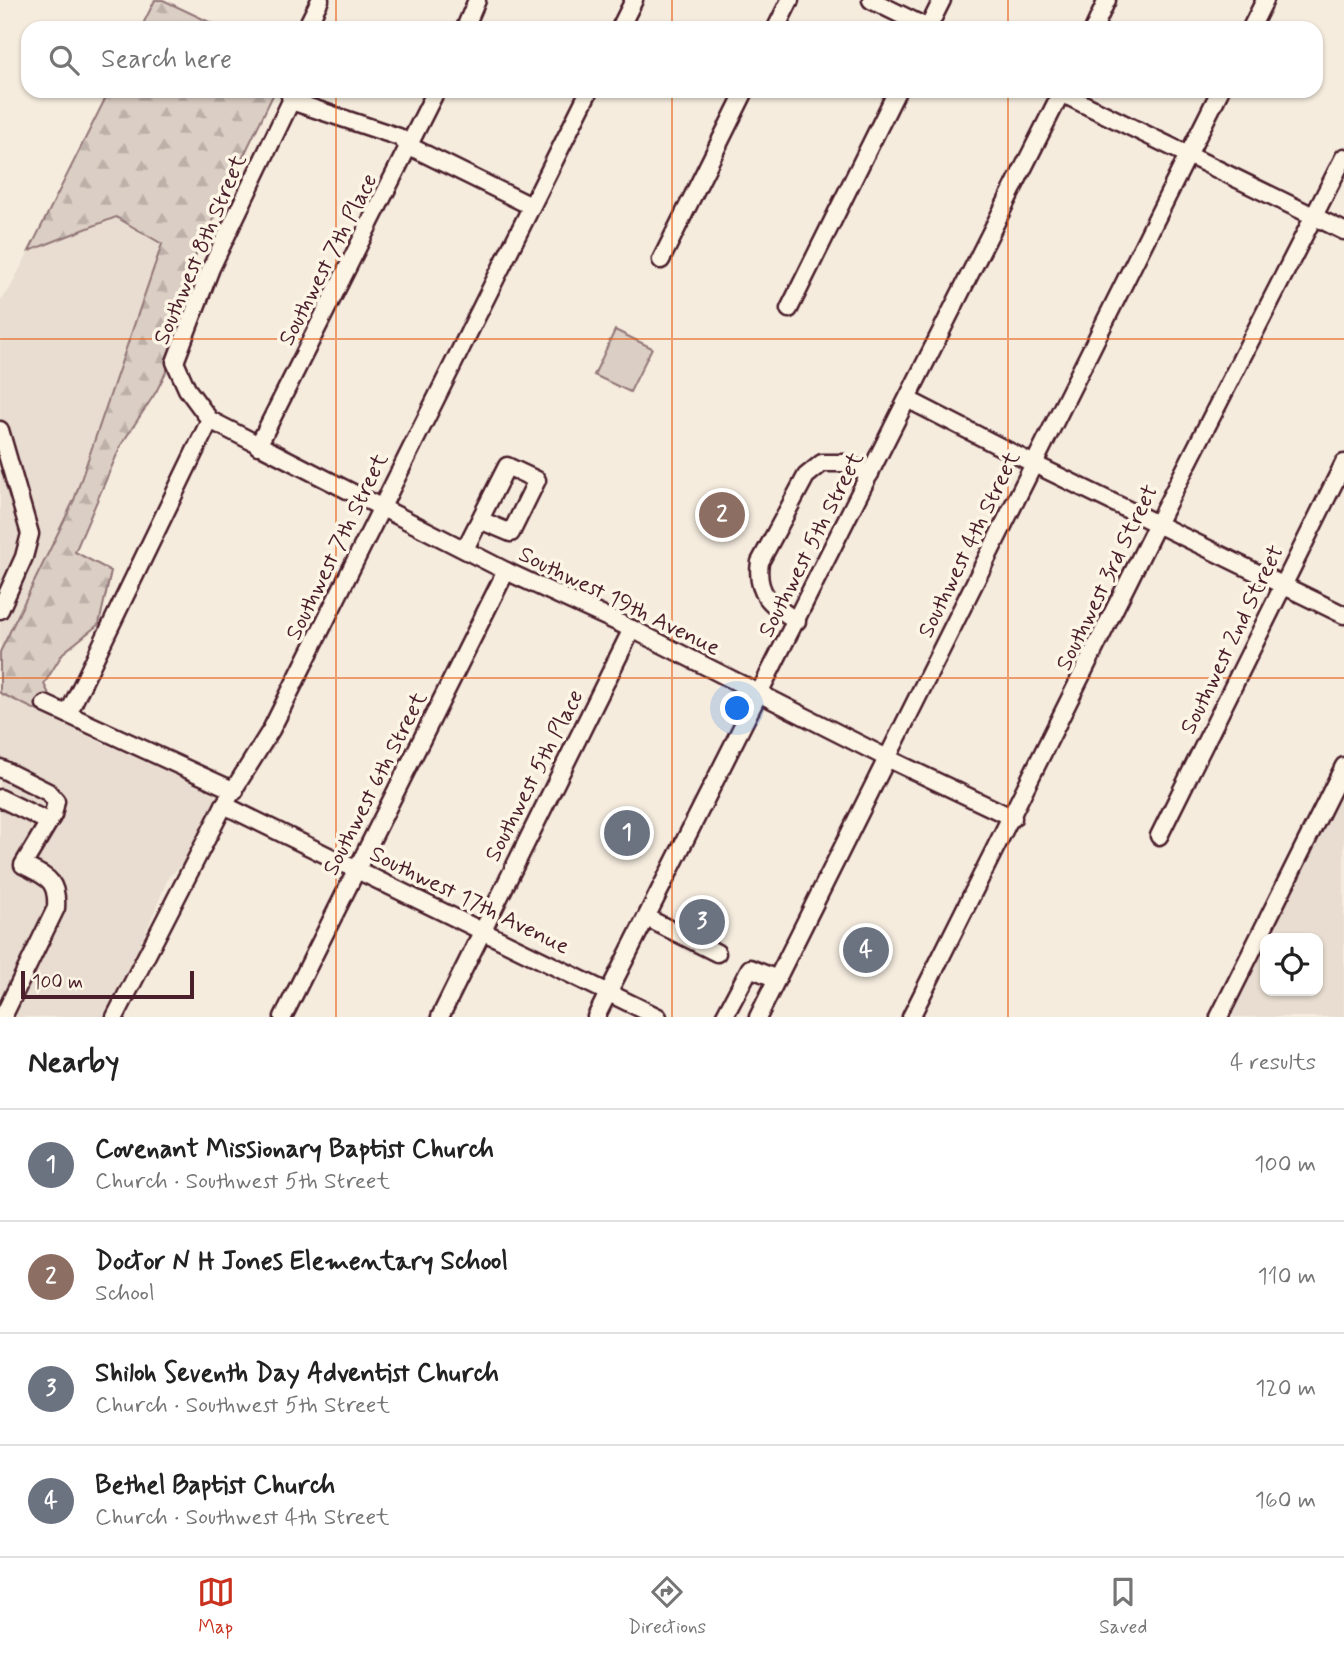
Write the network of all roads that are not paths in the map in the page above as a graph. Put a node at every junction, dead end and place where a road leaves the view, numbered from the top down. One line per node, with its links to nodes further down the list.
1 (320, 0): 9 (street)
2 (477, 0): 10 (street)
3 (634, 0): 11 (street)
4 (790, 0): 12 (street)
5 (871, 0): 13 (street)
6 (942, 0): 14 (street)
7 (1107, 0): 15 (street)
8 (1265, 0): 16 (street)
9 (310, 21)
10 (469, 21)
11 (624, 21)
12 (780, 21)
13 (914, 21)
14 (932, 21)
15 (1097, 21)
16 (1254, 21)
17 (289, 98): 35 (street, Southwest 8th Street)
18 (295, 98): 26 (street)
19 (433, 98): 26 (street, Southwest 7th Place)
20 (585, 98): 29 (street, Southwest 7th Street)
21 (742, 98): 32 (street)
22 (894, 98): 33 (street)
23 (1055, 98): 34 (street, Southwest 5th Street)
24 (1068, 98): 27 (street)
25 (1216, 98): 27 (street, Southwest 4th Street)
26 (409, 146): 29 (street); 37 (street, Southwest 7th Place)
27 (1188, 155): 30 (street); 38 (street, Southwest 4th Street)
28 (1344, 158): 30 (street, Southwest 3rd Street)
29 (531, 206): 41 (street, Southwest 7th Street)
30 (1314, 216): 31 (street); 43 (street, Southwest 3rd Street)
31 (1344, 232)
32 (661, 260)
33 (789, 309)
34 (909, 400): 38 (street); 40 (street, Southwest 5th Street)
35 (210, 421): 37 (street, Southwest 19th Avenue); 53 (street)
36 (0, 430): 47 (street)
37 (258, 446): 41 (street, Southwest 19th Avenue)
38 (1032, 463): 43 (street); 54 (street, Southwest 4th Street)
39 (1344, 463): 46 (street, Southwest 2nd Street)
40 (870, 474): 49 (street, Southwest 5th Street); 49 (street)
41 (381, 506): 44 (street, Southwest 19th Avenue); 57 (street, Southwest 7th Street)
42 (480, 520): 44 (street)
43 (1157, 524): 46 (street); 60 (street, Southwest 3rd Street)
44 (465, 550): 45 (street, Southwest 19th Avenue)
45 (506, 571): 50 (street, Southwest 19th Avenue); 63 (street, Southwest 6th Street)
46 (1282, 585): 48 (street); 62 (street, Southwest 2nd Street)
47 (0, 610)
48 (1344, 615)
49 (797, 621): 51 (street, Southwest 5th Street)
50 (632, 629): 51 (street, Southwest 19th Avenue); 65 (street, Southwest 5th Place)
51 (760, 693): 54 (street, Southwest 19th Avenue); 64 (street, Southwest 5th Street)
52 (45, 704): 53 (street)
53 (68, 714): 57 (street)
54 (887, 758): 60 (street, Southwest 19th Avenue); 67 (street, Southwest 4th Street)
55 (1344, 766): 78 (street)
56 (0, 768): 61 (street)
57 (235, 791): 59 (street, Southwest 7th Street)
58 (0, 798): 61 (street)
59 (224, 805): 63 (street, Southwest 17th Avenue); 70 (street, Southwest 7th Street)
60 (1013, 818): 77 (street, Southwest 3rd Street)
61 (49, 822): 69 (street)
62 (1159, 836)
63 (356, 868): 65 (street, Southwest 17th Avenue); 71 (street, Southwest 6th Street)
64 (647, 918): 66 (street); 68 (street, Southwest 5th Street)
65 (482, 929): 68 (street, Southwest 17th Avenue); 72 (street, Southwest 5th Place)
66 (717, 953)
67 (777, 979): 75 (street); 76 (street, Southwest 4th Street)
68 (608, 993): 73 (street, Southwest 5th Street); 74 (street, Southwest 17th Avenue)
69 (3, 1017)
70 (115, 1017)
71 (284, 1017)
72 (440, 1017)
73 (596, 1017)
74 (658, 1017)
75 (724, 1017)
76 (758, 1017)
77 (911, 1017)
78 (1219, 1017)

